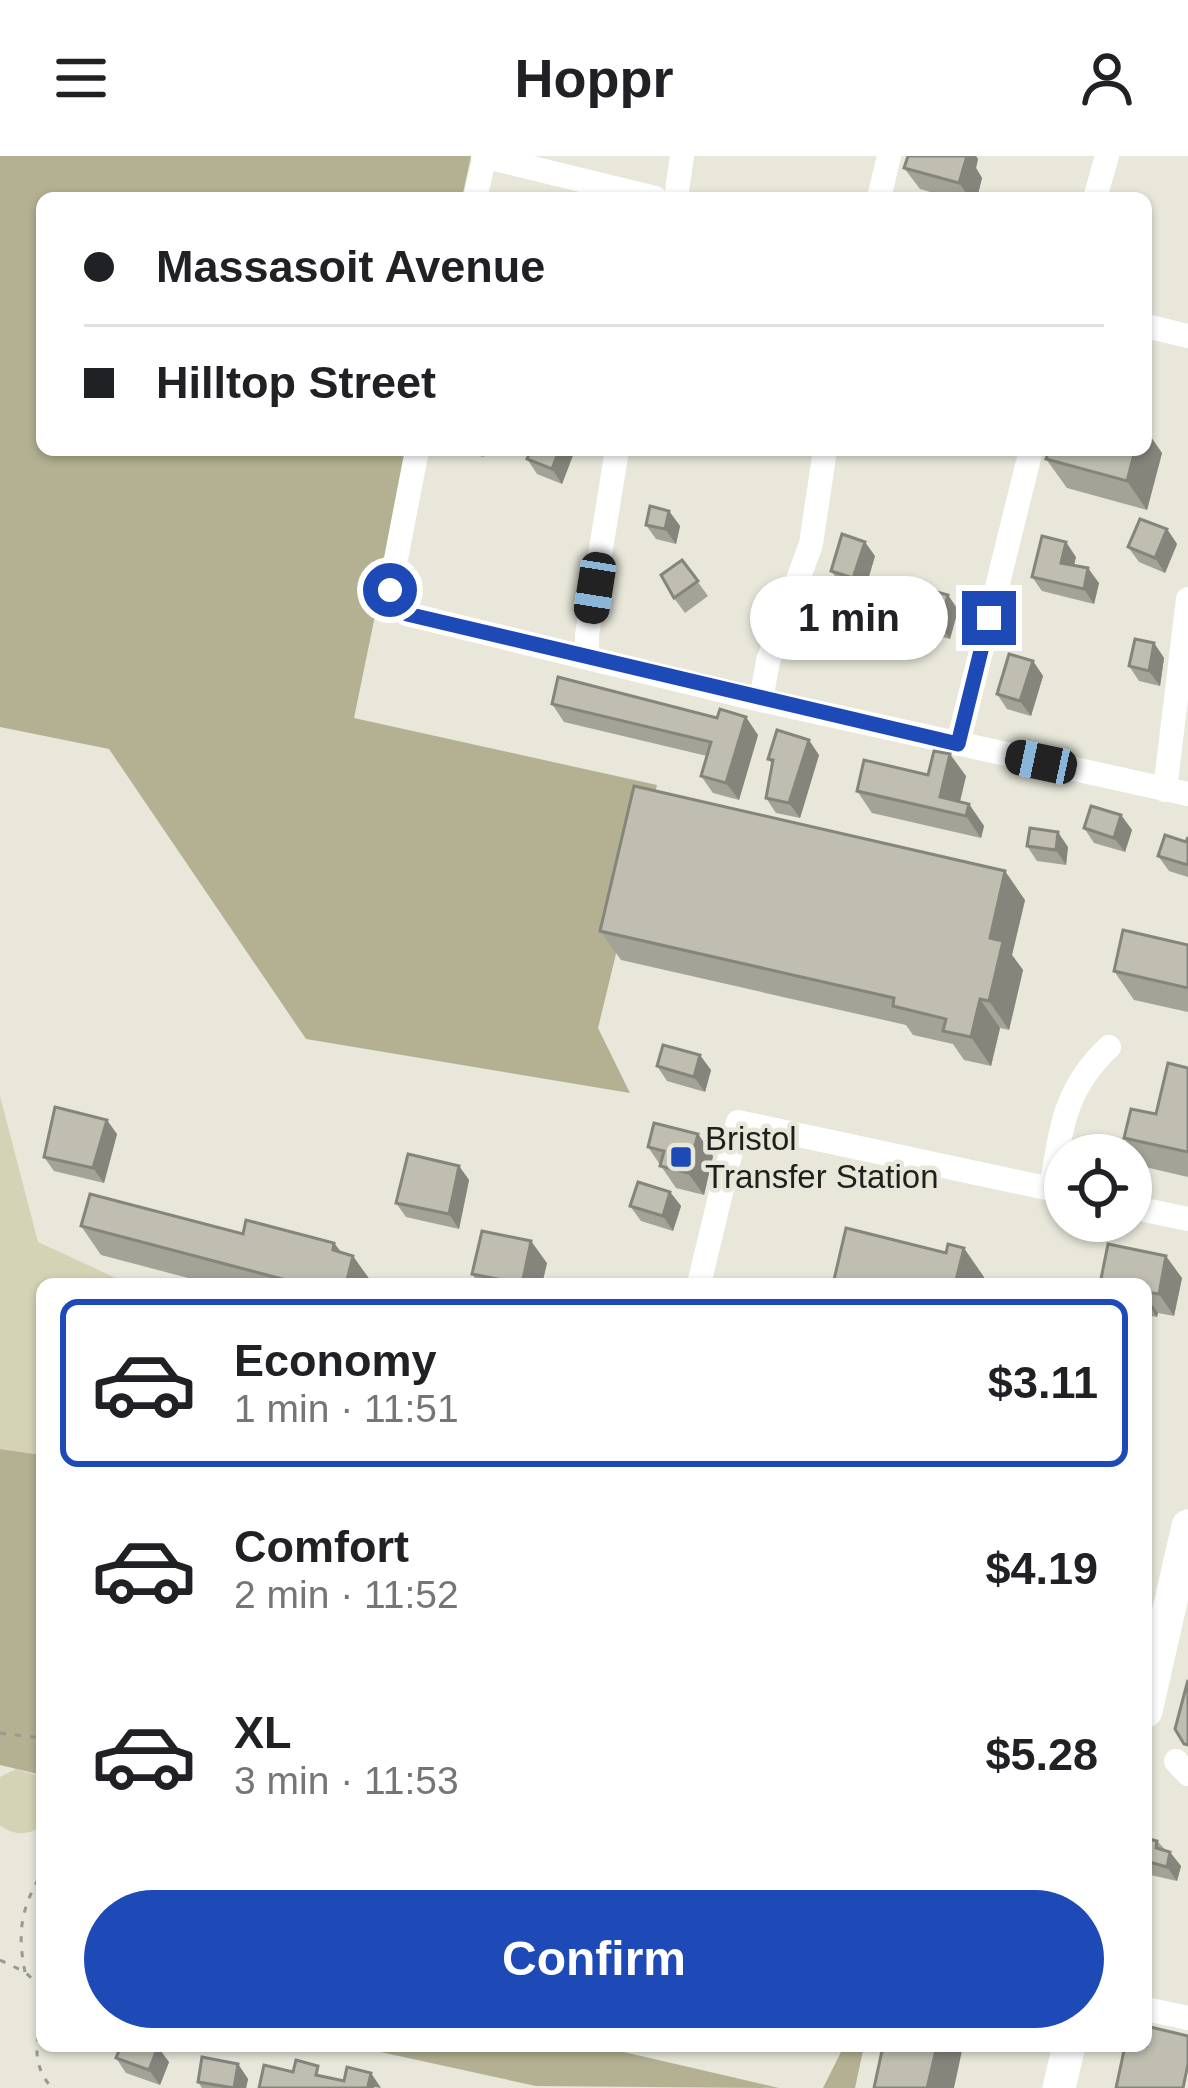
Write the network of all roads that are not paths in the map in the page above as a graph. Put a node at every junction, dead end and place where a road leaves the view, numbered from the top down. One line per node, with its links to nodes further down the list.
1 (484, 156): 5 (street); 6 (street)
2 (682, 156): 7 (street)
3 (889, 156): 8 (street)
4 (1107, 156): 9 (street)
5 (476, 192)
6 (631, 192)
7 (677, 192)
8 (880, 192)
9 (1097, 192)
10 (1152, 327): 11 (street)
11 (1188, 336)
12 (416, 456): 17 (street)
13 (616, 456): 17 (street)
14 (824, 456): 18 (street)
15 (1029, 456): 19 (street)
16 (1188, 599): 20 (street)
17 (587, 657): 18 (street)
18 (761, 700): 19 (street)
19 (958, 744): 20 (street)
20 (1176, 792)
21 (1108, 1047): 22 (street)
22 (1066, 1134)
23 (1044, 1188): 26 (street)
24 (1152, 1212): 25 (street)
25 (1188, 1220)
26 (700, 1278)
27 (1188, 1526): 28 (main road)
28 (1152, 1685)
29 (1152, 2010): 30 (street)
30 (1188, 2018)
31 (1068, 2052): 32 (main road)
32 (1059, 2088)

